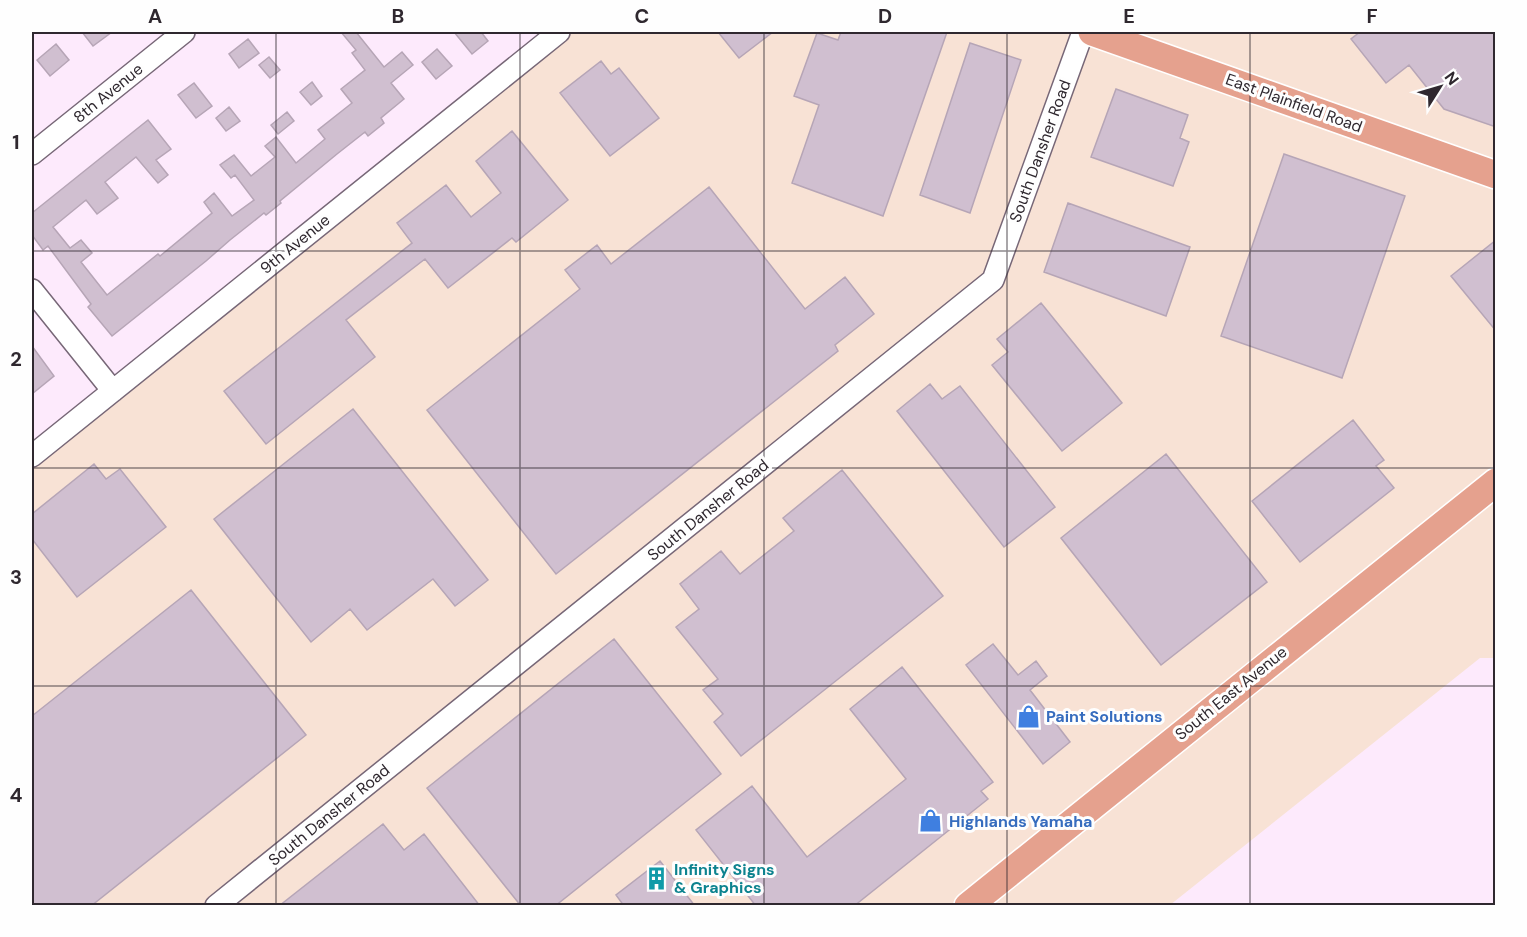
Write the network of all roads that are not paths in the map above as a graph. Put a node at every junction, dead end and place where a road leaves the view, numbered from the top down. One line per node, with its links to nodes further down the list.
1 (184, 32): 5 (street, 8th Avenue)
2 (559, 32): 8 (street, 9th Avenue)
3 (1083, 32): 11 (street, South Dansher Road)
4 (1092, 32): 6 (main road, East Plainfield Road)
5 (32, 154)
6 (1496, 175)
7 (32, 290): 8 (street)
8 (112, 391): 9 (street, 9th Avenue)
9 (32, 456)
10 (1496, 482): 12 (main road, South East Avenue)
11 (216, 906)
12 (968, 906)

